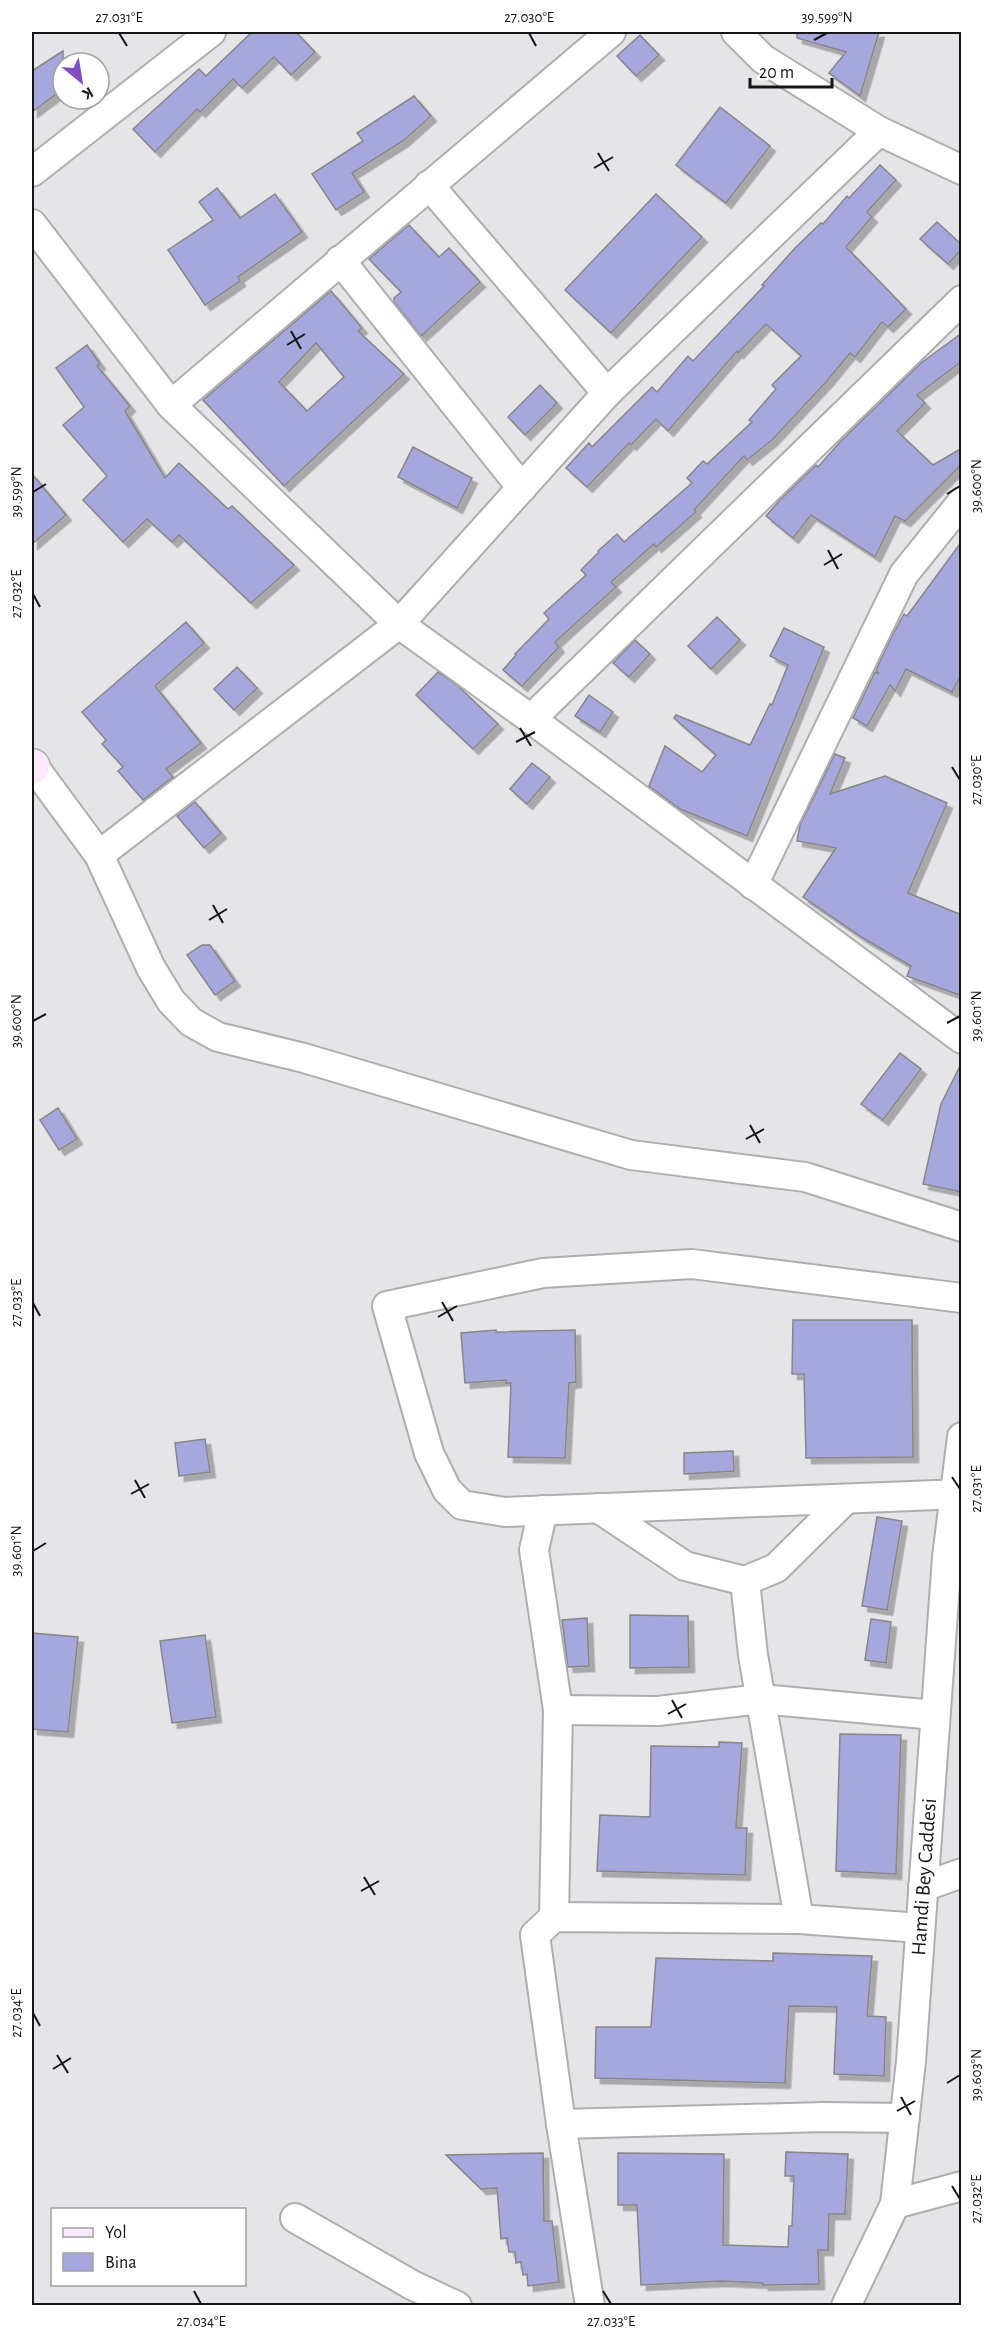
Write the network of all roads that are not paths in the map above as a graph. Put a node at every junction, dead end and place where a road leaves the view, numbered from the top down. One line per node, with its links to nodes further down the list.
1 (211, 32): 6 (street)
2 (611, 32): 7 (street)
3 (736, 32): 4 (street)
4 (879, 131): 5 (street); 11 (street)
5 (962, 170)
6 (32, 172)
7 (429, 185): 9 (street); 11 (street)
8 (32, 224): 12 (street)
9 (340, 260): 12 (street); 13 (street)
10 (962, 300): 16 (street)
11 (607, 393): 13 (street)
12 (171, 405): 15 (street)
13 (522, 488): 15 (street)
14 (962, 502): 19 (street)
15 (399, 624): 16 (street); 18 (street)
16 (531, 719): 19 (street)
17 (32, 766): 18 (street)
18 (99, 855): 21 (street)
19 (753, 885): 20 (street)
20 (962, 1039)
21 (962, 1227)
22 (962, 1298): 27 (street)
23 (962, 1437): 24 (street, Hamdi Bey Caddesi)
24 (958, 1495): 25 (street); 31 (street, Hamdi Bey Caddesi)
25 (846, 1499): 26 (street); 28 (street)
26 (598, 1508): 27 (street); 28 (street)
27 (543, 1510): 30 (street)
28 (745, 1581): 29 (street)
29 (761, 1699): 30 (street); 31 (street); 35 (street)
30 (558, 1710): 34 (street)
31 (935, 1715): 33 (street, Hamdi Bey Caddesi)
32 (962, 1873): 33 (street)
33 (923, 1887): 36 (street, Hamdi Bey Caddesi)
34 (554, 1917): 35 (street); 38 (street)
35 (798, 1919): 36 (street)
36 (920, 1928): 37 (street, Hamdi Bey Caddesi)
37 (905, 2118): 38 (street); 40 (street, Hamdi Bey Caddesi)
38 (561, 2124): 43 (street)
39 (962, 2186): 40 (street)
40 (895, 2204): 44 (street, Hamdi Bey Caddesi)
41 (295, 2218): 42 (street)
42 (457, 2306)
43 (590, 2306)
44 (846, 2306)

